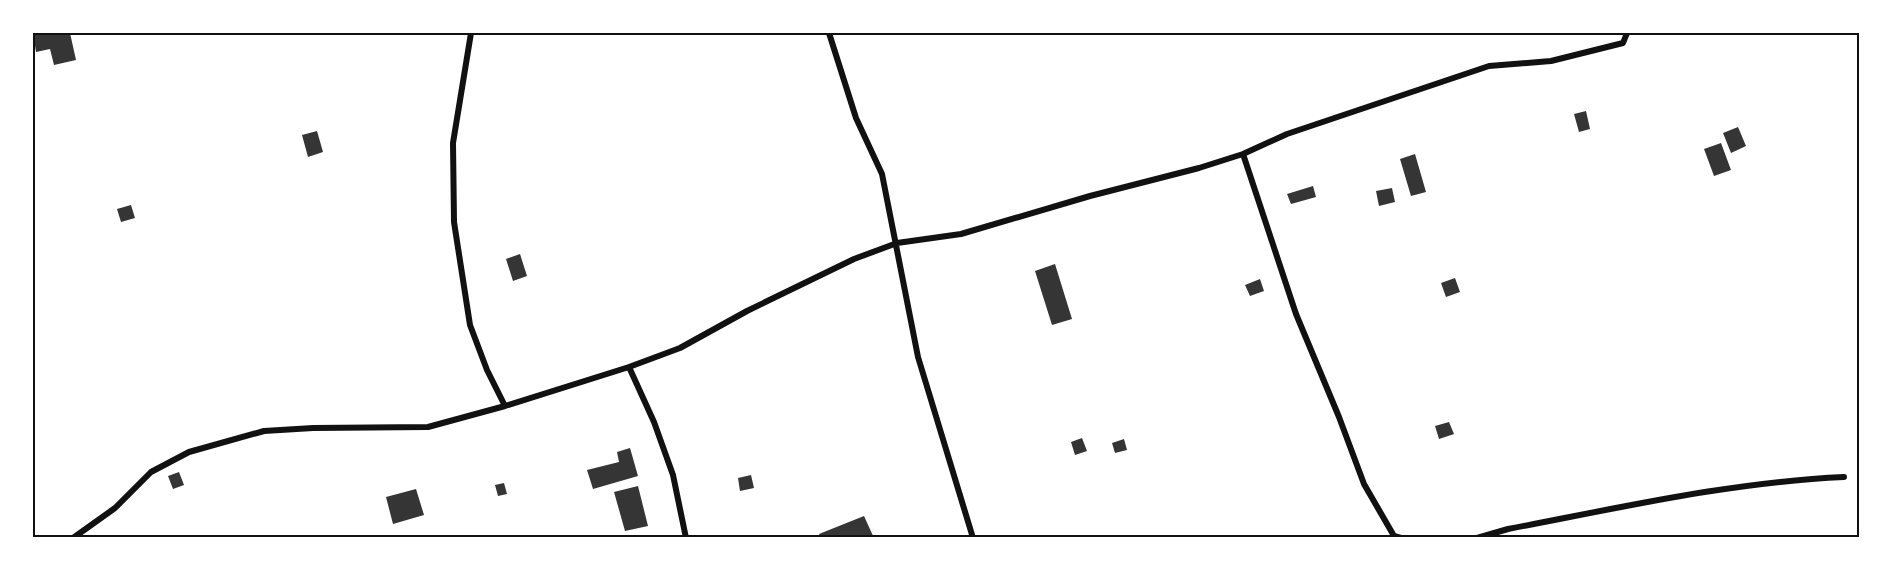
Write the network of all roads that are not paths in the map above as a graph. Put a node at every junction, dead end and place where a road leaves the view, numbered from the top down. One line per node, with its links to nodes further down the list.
1 (471, 33): 7 (street)
2 (829, 33): 5 (street)
3 (1627, 33): 4 (street)
4 (1243, 154): 5 (street); 12 (street)
5 (897, 243): 6 (street); 11 (street)
6 (629, 367): 7 (street); 10 (street)
7 (505, 406): 9 (street)
8 (1844, 477): 13 (street)
9 (73, 538)
10 (686, 538)
11 (973, 538)
12 (1401, 538)
13 (1477, 538)

